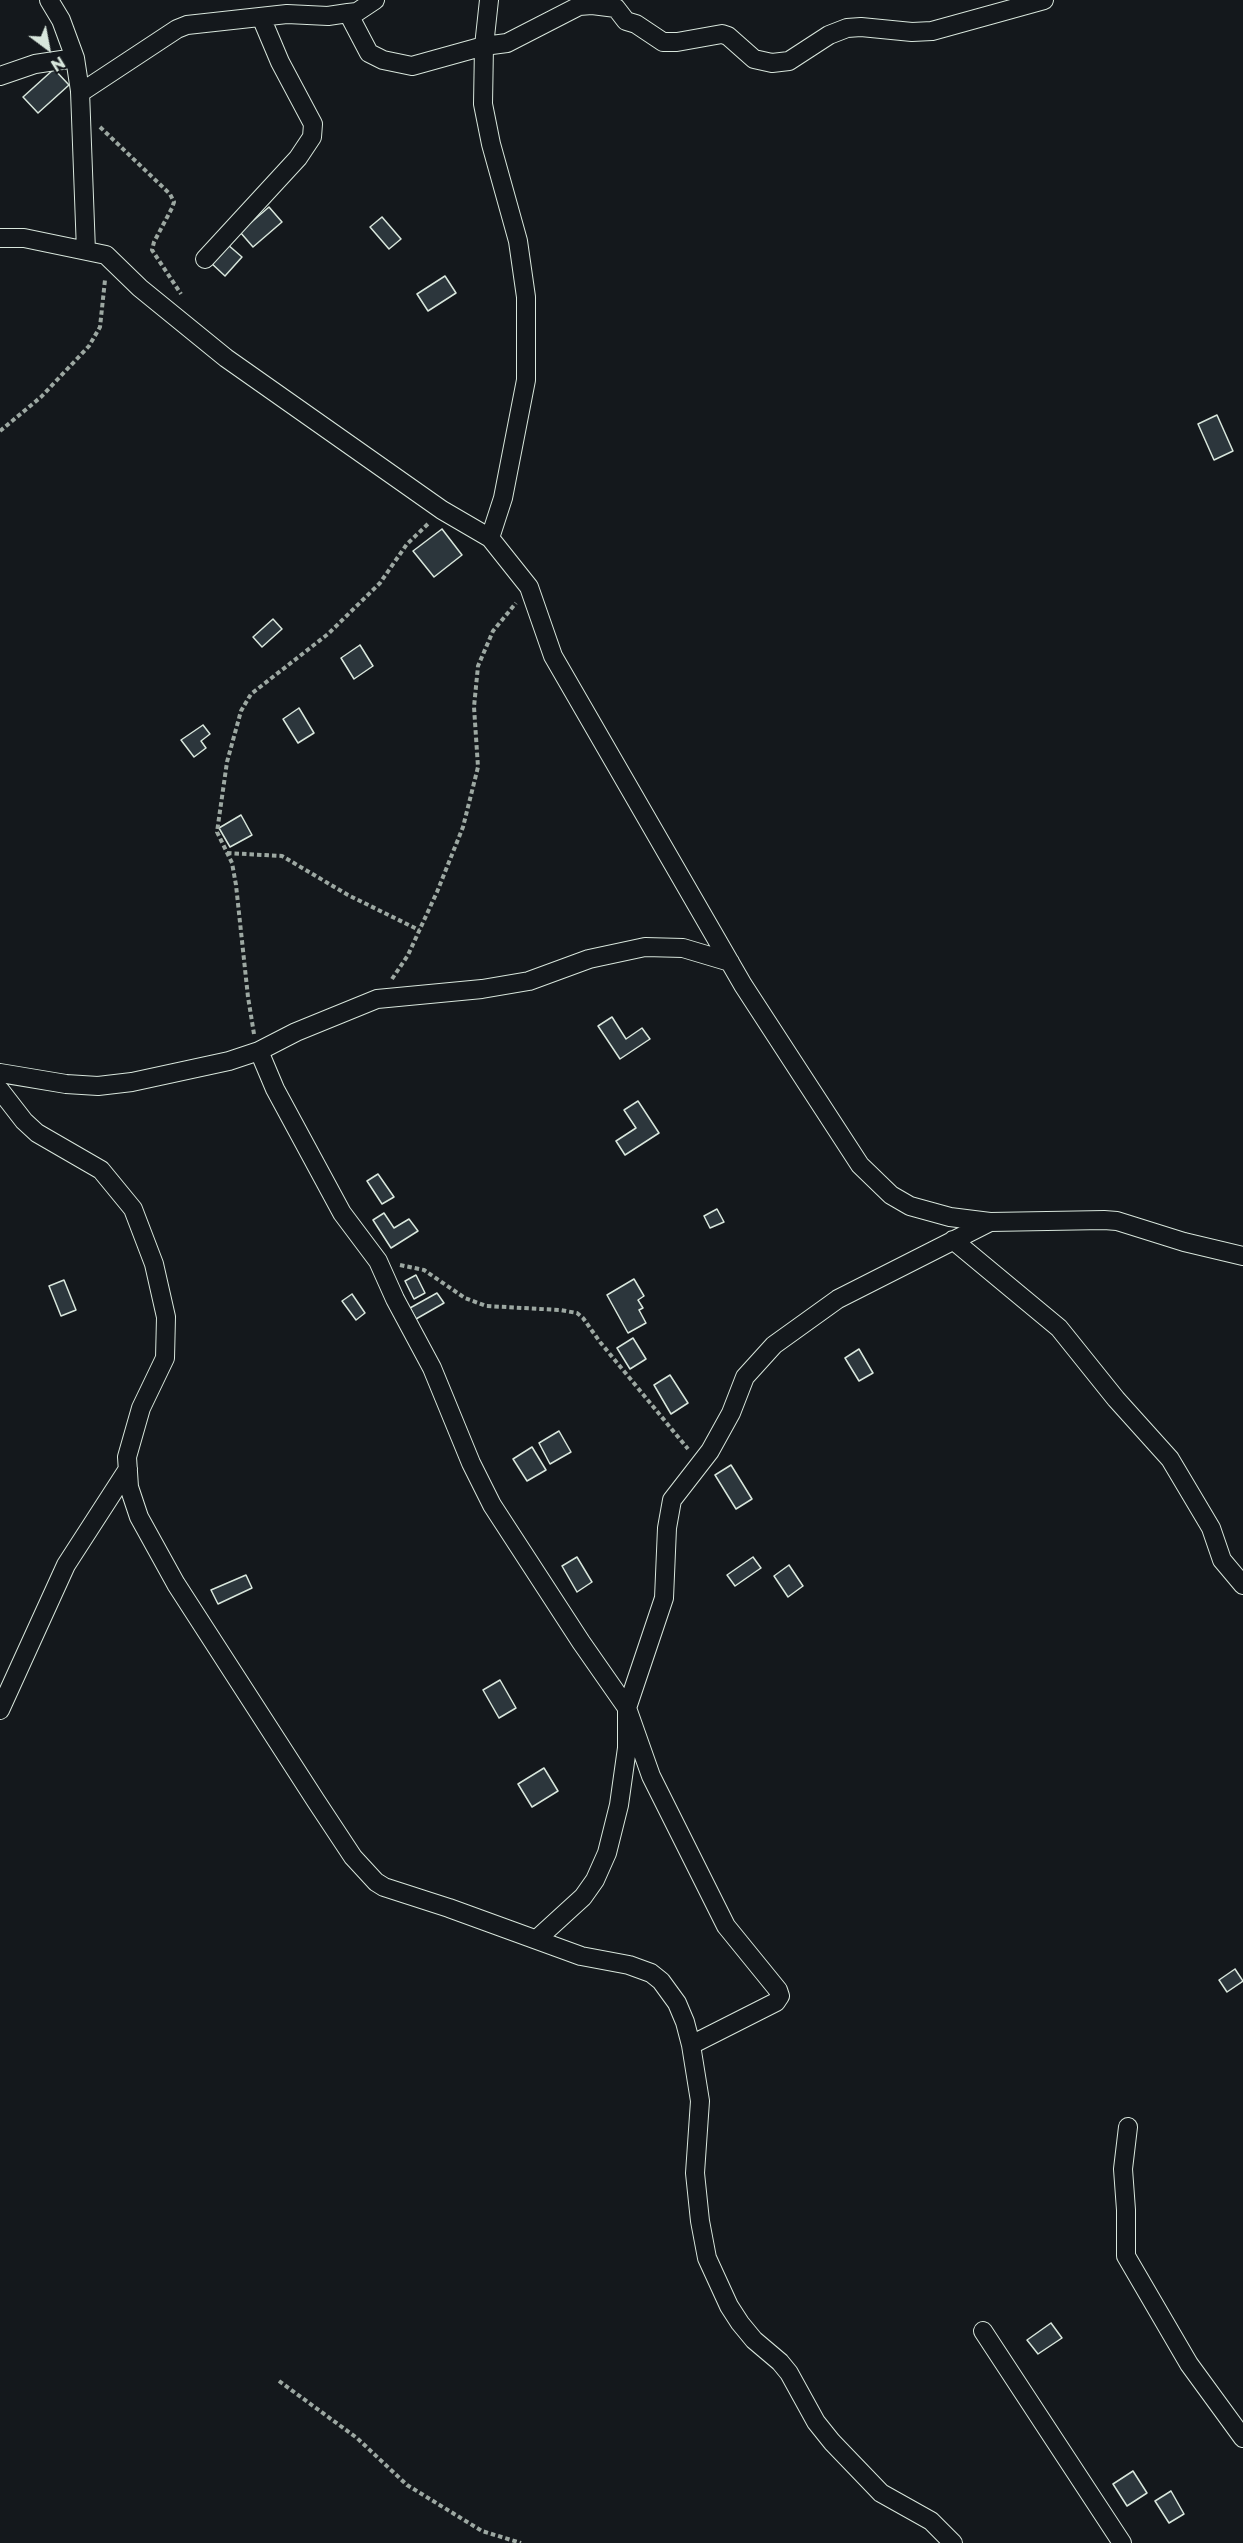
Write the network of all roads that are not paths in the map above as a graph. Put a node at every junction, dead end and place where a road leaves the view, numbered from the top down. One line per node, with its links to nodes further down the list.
1 (49, 0): 8 (street)
2 (375, 0): 5 (street)
3 (1044, 0): 7 (street)
4 (484, 2): 7 (street)
5 (348, 14): 6 (street); 7 (street)
6 (261, 17): 10 (street); 13 (street)
7 (484, 46): 14 (street)
8 (75, 58): 9 (street); 10 (street)
9 (0, 76)
10 (81, 100): 12 (street)
11 (0, 238): 12 (street)
12 (86, 251): 14 (street)
13 (205, 259)
14 (490, 538): 15 (street)
15 (730, 962): 16 (street); 19 (street)
16 (259, 1051): 17 (street); 24 (street)
17 (0, 1073)
18 (0, 1090): 22 (street)
19 (990, 1222): 20 (street); 21 (street)
20 (953, 1240): 23 (street); 24 (street)
21 (1243, 1256)
22 (128, 1469): 25 (street); 26 (street)
23 (1243, 1585)
24 (627, 1708): 26 (street); 27 (street)
25 (0, 1710)
26 (537, 1939): 27 (street)
27 (691, 2045): 31 (street)
28 (1128, 2127): 30 (street)
29 (983, 2331): 32 (street)
30 (1243, 2438)
31 (953, 2543)
32 (1122, 2543)

